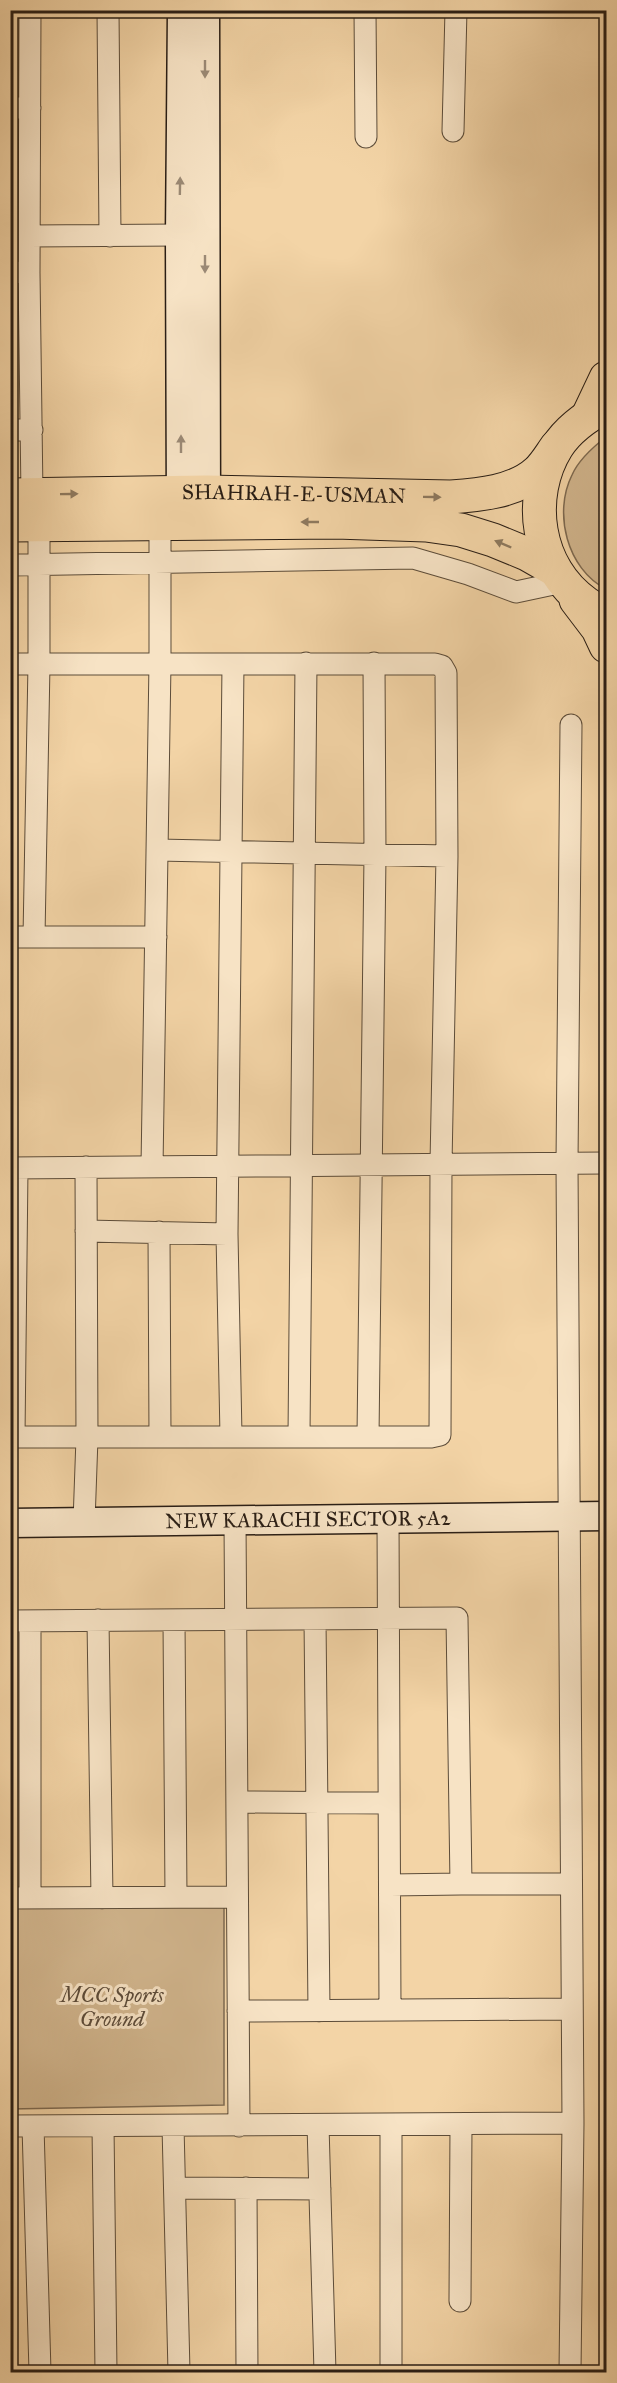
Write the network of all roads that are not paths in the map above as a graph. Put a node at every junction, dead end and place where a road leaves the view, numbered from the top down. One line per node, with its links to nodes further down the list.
1 (30, 10): 7 (street)
2 (108, 10): 12 (street)
3 (182, 10): 10 (street, one-way to 3)
4 (205, 10): 20 (street, one-way to 20)
5 (365, 10): 9 (street)
6 (456, 10): 8 (street)
7 (20, 108): 11 (street)
8 (453, 131)
9 (366, 137)
10 (180, 234): 12 (street); 20 (street, one-way to 10)
11 (29, 236): 12 (street); 13 (street)
12 (110, 236)
13 (20, 272): 17 (street)
14 (606, 378): 15 (main road)
15 (597, 411): 18 (main road)
16 (10, 430): 17 (street)
17 (32, 430): 19 (street)
18 (557, 446): 20 (main road, SHAHRAH-E-USMAN, one-way to 18); 24 (main road)
19 (23, 510): 20 (main road, SHAHRAH-E-USMAN); 23 (street)
20 (187, 511): 21 (street); 24 (main road, SHAHRAH-E-USMAN, one-way to 20)
21 (160, 564): 23 (street); 24 (street); 27 (street)
22 (10, 565): 23 (street)
23 (40, 565): 31 (street)
24 (559, 576): 25 (main road); 26 (main road)
25 (606, 614)
26 (606, 646)
27 (160, 663): 31 (street); 32 (street); 34 (street)
28 (306, 663): 29 (street); 32 (street); 36 (street)
29 (374, 663): 37 (street); 38 (street)
30 (10, 664): 31 (street)
31 (39, 664): 40 (street)
32 (233, 664): 35 (street)
33 (571, 725): 42 (street)
34 (157, 850): 35 (street); 41 (street)
35 (230, 853): 36 (street); 46 (street)
36 (303, 854): 37 (street); 47 (street)
37 (375, 855): 38 (street); 45 (street)
38 (447, 856): 44 (street)
39 (10, 937): 40 (street)
40 (34, 937): 41 (street)
41 (156, 937): 49 (street)
42 (567, 1163): 43 (street); 44 (street); 60 (street)
43 (606, 1163)
44 (441, 1164): 45 (street); 58 (street)
45 (372, 1165): 47 (street); 58 (street)
46 (228, 1166): 47 (street); 49 (street); 53 (street)
47 (301, 1166): 55 (street)
48 (86, 1167): 49 (street); 50 (street); 51 (street)
49 (152, 1167)
50 (14, 1168): 56 (street)
51 (86, 1231): 52 (street); 59 (street)
52 (159, 1232): 53 (street); 57 (street)
53 (227, 1234): 54 (street)
54 (231, 1436): 55 (street); 57 (street)
55 (299, 1436): 58 (street)
56 (12, 1437): 59 (street)
57 (160, 1437): 59 (street)
58 (369, 1437)
59 (87, 1438): 65 (street)
60 (569, 1516): 61 (street, NEW KARACHI SECTOR 5A2); 62 (street, NEW KARACHI SECTOR 5A2); 76 (street)
61 (606, 1516)
62 (387, 1518): 63 (street, NEW KARACHI SECTOR 5A2); 67 (street)
63 (235, 1520): 65 (street, NEW KARACHI SECTOR 5A2); 70 (street)
64 (10, 1522): 65 (street, NEW KARACHI SECTOR 5A2)
65 (84, 1522)
66 (315, 1619): 67 (street); 70 (street); 73 (street)
67 (388, 1619): 74 (street); 75 (street)
68 (98, 1620): 69 (street); 71 (street); 81 (street)
69 (174, 1620): 70 (street); 78 (street)
70 (236, 1620): 72 (street)
71 (20, 1621): 80 (street)
72 (237, 1802): 73 (street); 79 (street)
73 (316, 1802): 74 (street); 85 (street)
74 (389, 1803): 77 (street)
75 (461, 1884): 76 (street); 77 (street)
76 (571, 1884): 82 (street)
77 (390, 1885): 83 (street)
78 (176, 1897): 79 (street); 81 (street)
79 (237, 1897): 84 (street)
80 (20, 1898): 81 (street)
81 (102, 1898)
82 (572, 2009): 83 (street); 86 (street)
83 (390, 2010): 85 (street)
84 (238, 2011): 85 (street); 94 (street)
85 (319, 2011)
86 (573, 2123): 89 (street); 105 (street)
87 (318, 2125): 88 (street); 94 (street); 97 (street)
88 (391, 2125): 89 (street); 104 (street)
89 (461, 2125): 98 (street)
90 (10, 2126): 91 (street)
91 (33, 2126): 92 (street); 99 (street)
92 (103, 2126): 93 (street); 100 (street)
93 (173, 2126): 94 (street); 95 (street)
94 (239, 2126)
95 (175, 2188): 96 (street); 101 (street)
96 (246, 2188): 97 (street); 102 (street)
97 (320, 2189): 103 (street)
98 (460, 2301)
99 (40, 2373)
100 (106, 2373)
101 (179, 2373)
102 (247, 2373)
103 (325, 2373)
104 (391, 2373)
105 (570, 2373)

